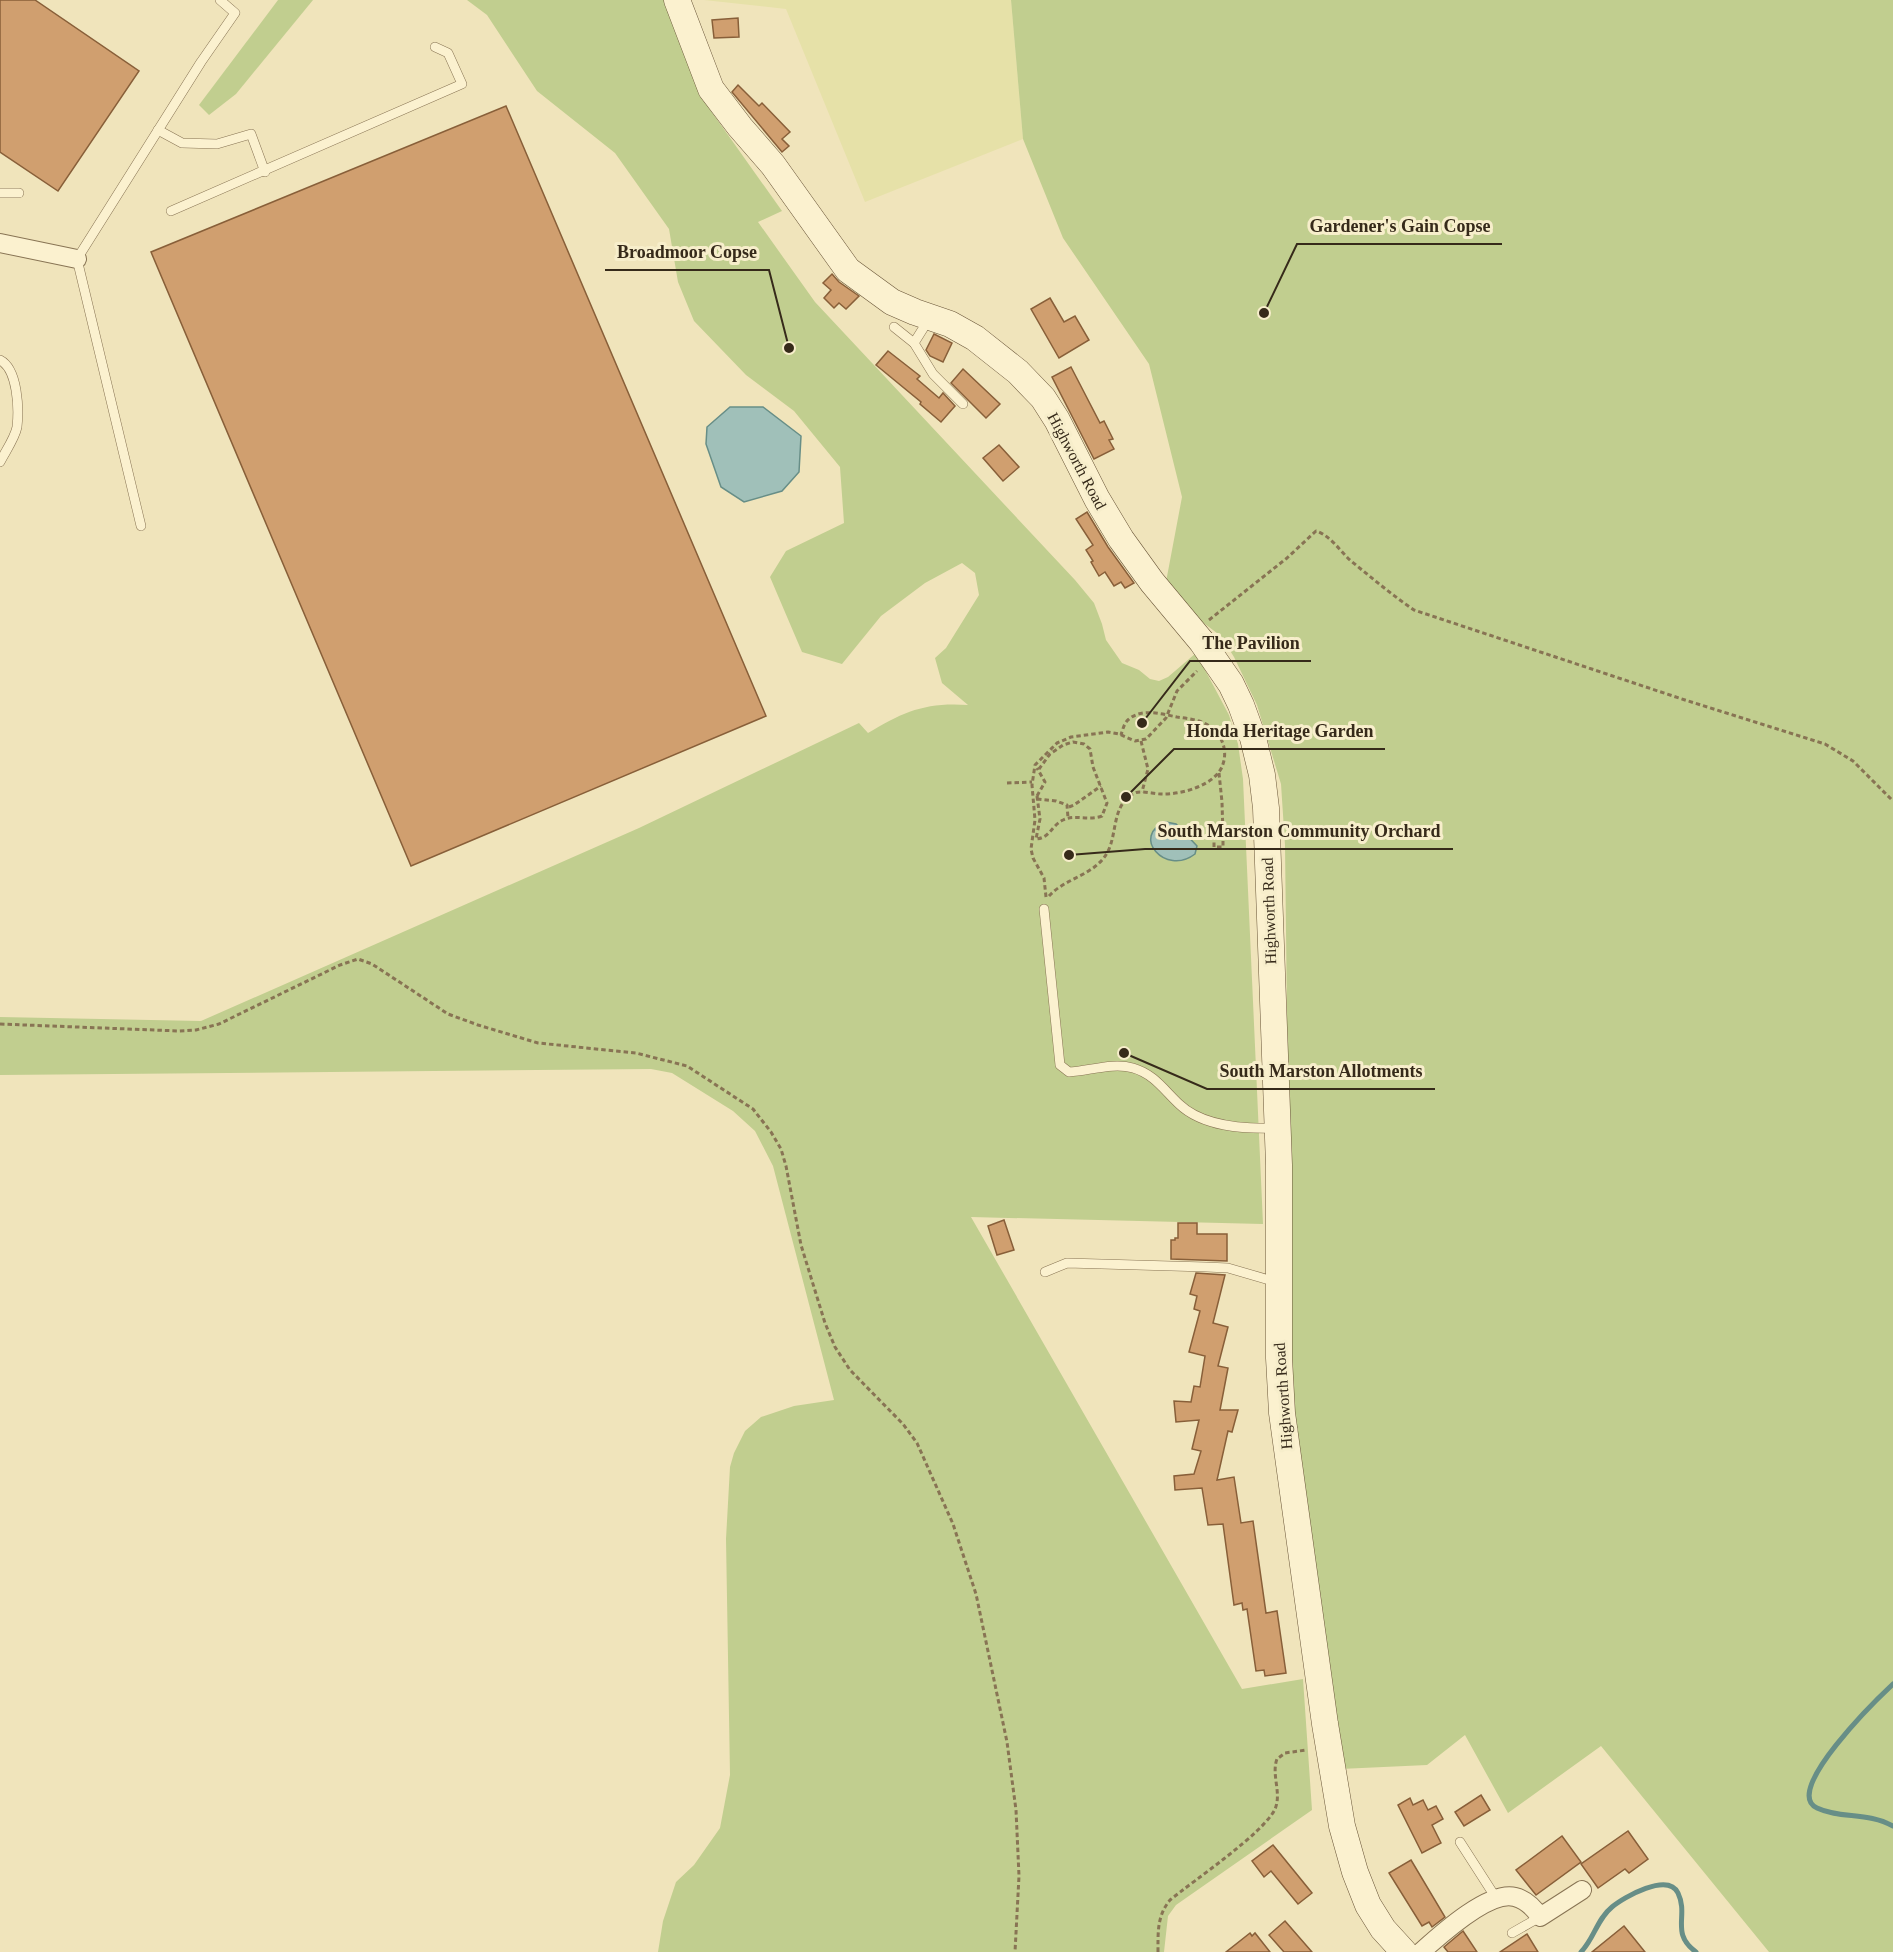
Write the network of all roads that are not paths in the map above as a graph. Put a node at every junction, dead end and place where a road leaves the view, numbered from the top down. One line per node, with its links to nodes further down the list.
1 (220, 0): 4 (lane)
2 (677, 0): 11 (street, Highworth Road)
3 (435, 47): 5 (lane)
4 (158, 130): 5 (lane); 10 (lane)
5 (265, 172): 8 (lane)
6 (0, 193): 7 (lane)
7 (19, 193)
8 (171, 211)
9 (0, 243): 10 (street)
10 (77, 259): 17 (lane)
11 (930, 317): 13 (lane); 19 (street, Highworth Road)
12 (894, 327): 13 (lane)
13 (914, 343): 15 (lane)
14 (0, 360): 16 (lane)
15 (963, 404)
16 (0, 462)
17 (141, 526)
18 (1046, 904): 19 (lane)
19 (1277, 1128): 21 (street, Highworth Road)
20 (1045, 1272): 21 (lane)
21 (1278, 1283): 27 (street, Highworth Road)
22 (1460, 1842): 24 (lane)
23 (1582, 1890): 25 (street)
24 (1496, 1898): 25 (street); 28 (street)
25 (1540, 1917): 26 (lane)
26 (1512, 1933)
27 (1404, 1952)
28 (1421, 1952)

